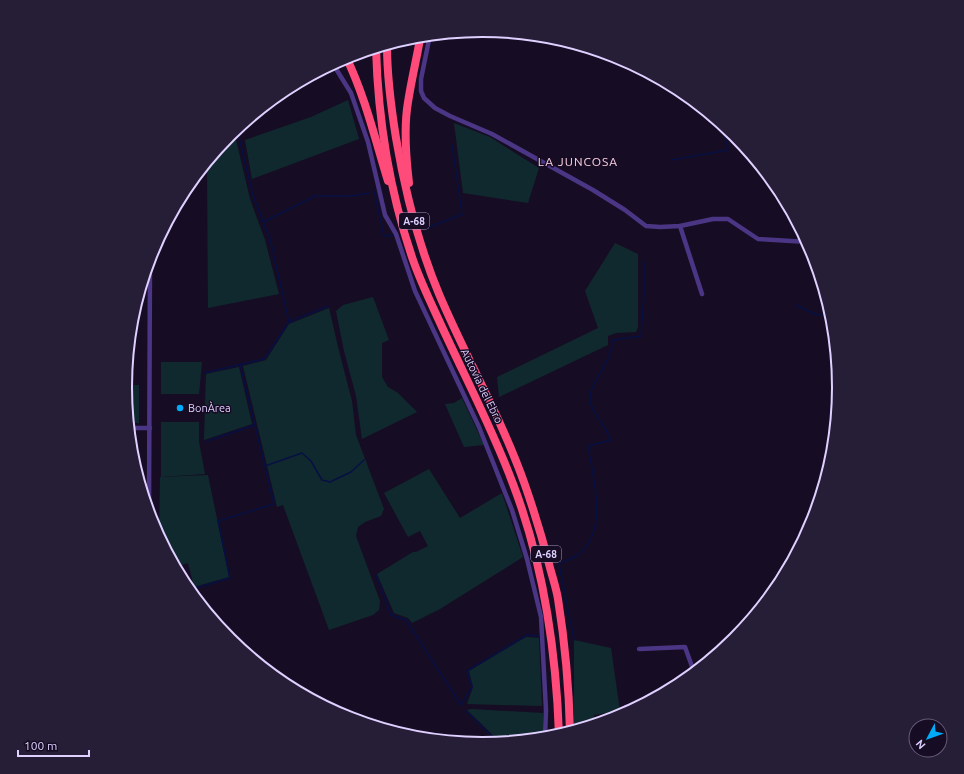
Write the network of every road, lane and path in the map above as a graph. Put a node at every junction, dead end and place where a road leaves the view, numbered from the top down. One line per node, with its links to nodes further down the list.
1 (429, 41): 8 (street)
2 (419, 43): 9 (highway)
3 (387, 50): 9 (highway, Autovía del Ebro / A-68)
4 (376, 54): 7 (highway, Autovía del Ebro / A-68)
5 (349, 64): 7 (highway)
6 (336, 69): 20 (street)
7 (402, 224): 19 (highway, Autovía del Ebro / A-68)
8 (680, 226): 10 (street); 12 (street)
9 (417, 233): 18 (highway, Autovía del Ebro / A-68)
10 (800, 242)
11 (149, 280): 14 (street)
12 (702, 294)
13 (135, 428): 14 (street)
14 (150, 428): 15 (street)
15 (148, 489)
16 (639, 649): 17 (street)
17 (692, 667)
18 (570, 726)
19 (559, 728)
20 (545, 731)

